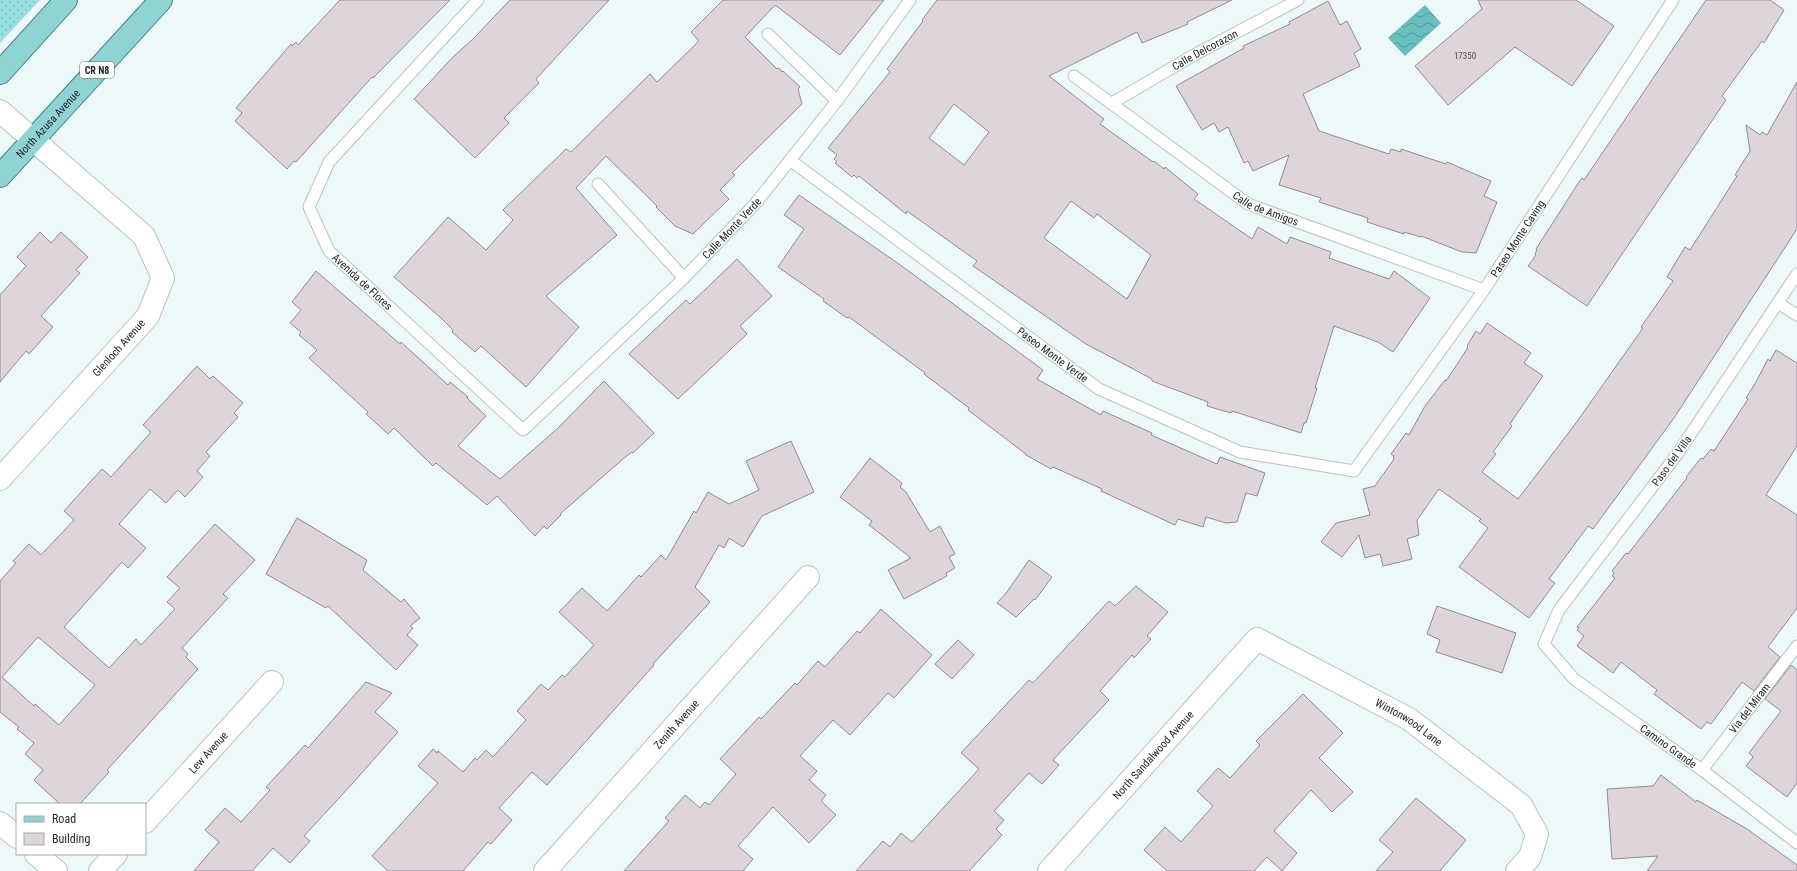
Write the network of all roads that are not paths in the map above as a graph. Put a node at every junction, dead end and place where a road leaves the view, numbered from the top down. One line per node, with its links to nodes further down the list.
1 (66, 0): 8 (main road)
2 (161, 0): 13 (main road, North Azusa Avenue / CR N8)
3 (478, 0): 22 (lane, Avenida de Flores)
4 (910, 0): 10 (lane, Calle Monte Verde)
5 (1298, 0): 11 (lane, Calle Delcorazon)
6 (1672, 0): 19 (lane, Paseo Monte Caving)
7 (768, 34): 10 (lane)
8 (0, 73)
9 (1074, 76): 11 (lane, Calle de Amigos)
10 (837, 101): 14 (lane, Calle Monte Verde)
11 (1112, 103): 19 (lane, Calle de Amigos)
12 (0, 111): 13 (street, Glenloch Avenue)
13 (33, 140): 15 (main road, North Azusa Avenue / CR N8); 24 (street, Glenloch Avenue)
14 (790, 160): 18 (lane, Calle Monte Verde); 23 (lane, Paseo Monte Verde)
15 (0, 176)
16 (598, 184): 18 (lane)
17 (1797, 274): 20 (lane, Paso del Villa)
18 (684, 278): 22 (lane, Calle Monte Verde)
19 (1484, 290): 23 (lane, Paseo Monte Caving)
20 (1778, 303): 21 (lane); 27 (lane, Paso del Villa)
21 (1797, 315)
22 (523, 430)
23 (1354, 471)
24 (0, 480)
25 (808, 577): 39 (street, Zenith Avenue)
26 (1257, 639): 40 (street, North Sandalwood Avenue); 41 (street, Wintonwood Lane)
27 (1544, 644): 30 (lane, Camino Grande)
28 (1797, 646): 30 (lane, Via del Miram)
29 (272, 682): 31 (street, Lew Avenue)
30 (1702, 770): 34 (lane, Camino Grande)
31 (146, 821)
32 (0, 823): 33 (street)
33 (16, 836)
34 (1797, 843)
35 (37, 855): 37 (street)
36 (115, 855): 38 (street)
37 (56, 871)
38 (100, 871)
39 (545, 871)
40 (1049, 871)
41 (1517, 871)

